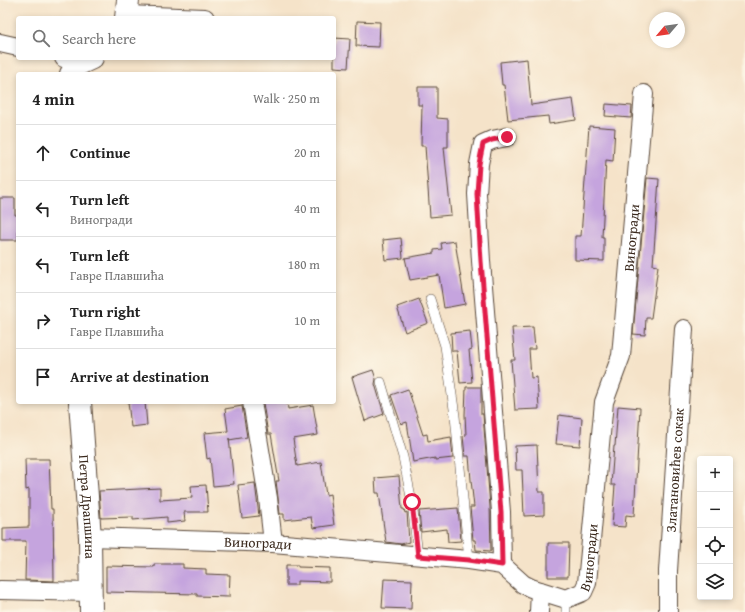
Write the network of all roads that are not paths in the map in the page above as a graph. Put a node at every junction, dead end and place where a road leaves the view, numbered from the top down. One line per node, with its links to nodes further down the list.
1 (127, 11): 2 (street)
2 (183, 16)
3 (0, 43): 4 (street)
4 (16, 47)
5 (644, 94): 20 (street, Виногради)
6 (507, 137): 16 (street)
7 (430, 299): 15 (lane)
8 (684, 329): 22 (street, Златановићев сокак)
9 (381, 382): 14 (lane)
10 (80, 404): 12 (street, Петра Драпшина)
11 (252, 404): 13 (street)
12 (90, 537): 13 (street, Виногради); 19 (street, Петра Драпшина)
13 (273, 543): 14 (street, Виногради)
14 (418, 556): 15 (street, Виногради)
15 (469, 560): 16 (street, Виногради)
16 (502, 565): 18 (street, Виногради)
17 (0, 590): 19 (street)
18 (540, 591): 20 (street, Виногради); 21 (street)
19 (91, 602)
20 (566, 606)
21 (539, 612)
22 (668, 612)

